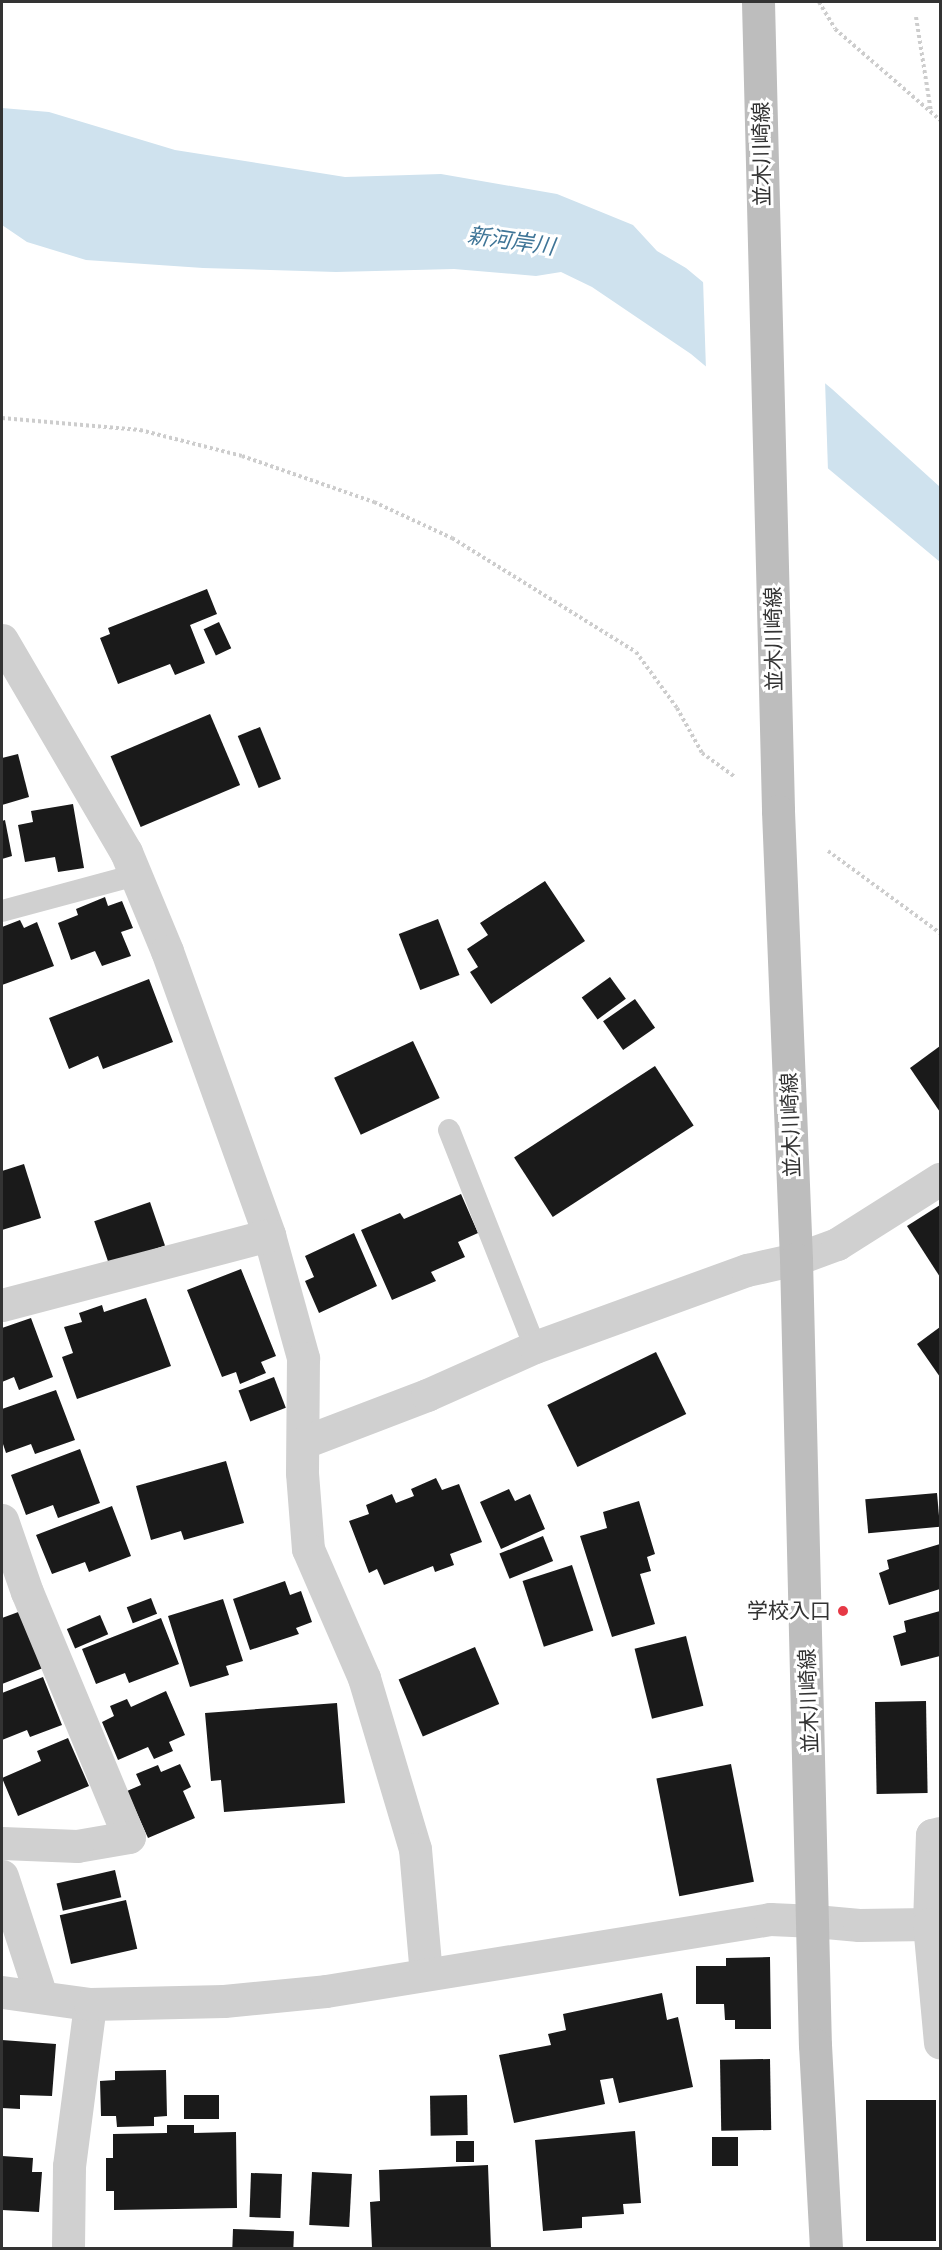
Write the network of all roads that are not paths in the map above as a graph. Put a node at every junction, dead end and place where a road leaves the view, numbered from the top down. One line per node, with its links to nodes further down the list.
1 (759, 8): 8 (main road, 並木川崎線)
2 (2, 640): 3 (street)
3 (135, 875): 4 (lane); 7 (street)
4 (2, 911)
5 (449, 1130): 10 (lane)
6 (940, 1179): 8 (street)
7 (269, 1235): 9 (street); 11 (street)
8 (796, 1259): 10 (street); 17 (main road, 並木川崎線)
9 (2, 1305)
10 (535, 1347): 11 (street)
11 (304, 1442): 19 (street)
12 (2, 1520): 13 (street)
13 (14, 1597): 15 (street)
14 (940, 1833): 18 (street)
15 (2, 1843)
16 (2, 1876): 21 (street)
17 (815, 1921): 18 (street); 19 (street); 25 (main road, 並木川崎線)
18 (929, 1924): 23 (street)
19 (426, 1974): 22 (street)
20 (2, 1992): 21 (street)
21 (41, 1996): 22 (street)
22 (90, 2004): 24 (street)
23 (940, 2042)
24 (68, 2248)
25 (826, 2248)

